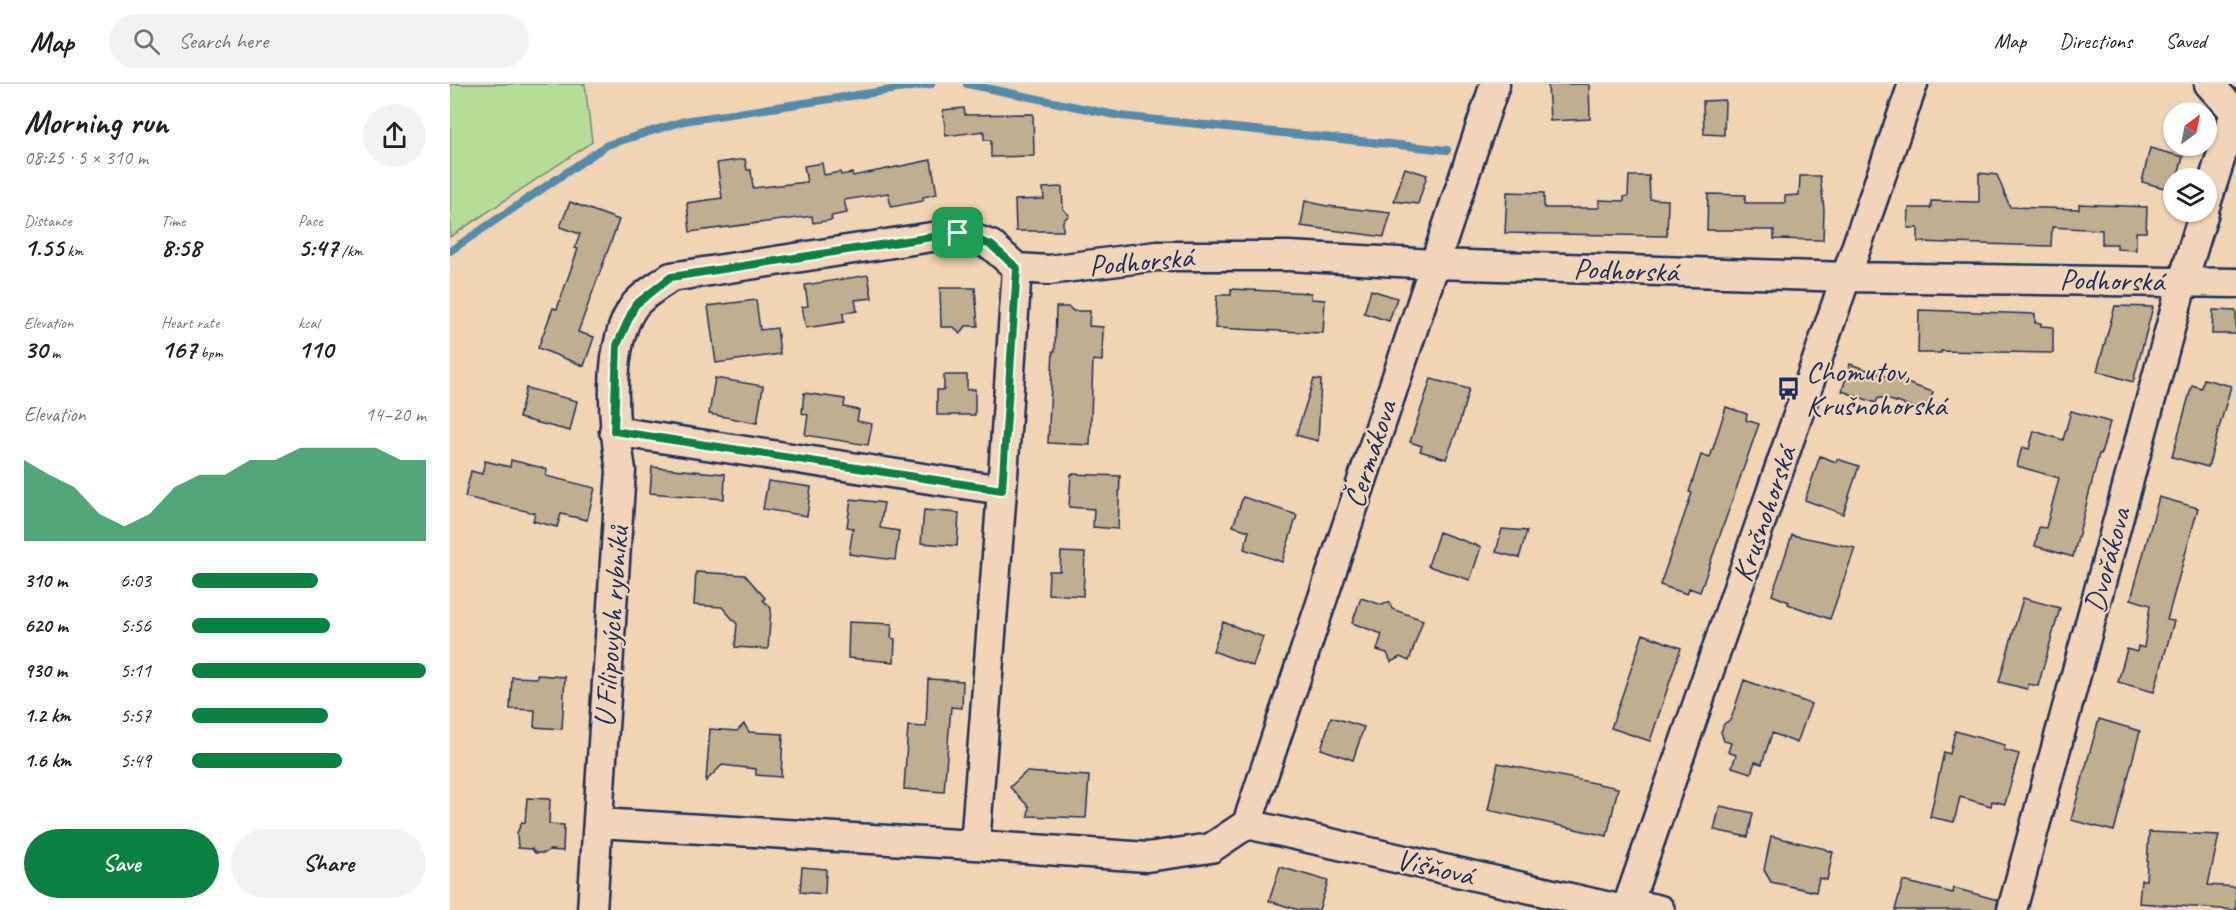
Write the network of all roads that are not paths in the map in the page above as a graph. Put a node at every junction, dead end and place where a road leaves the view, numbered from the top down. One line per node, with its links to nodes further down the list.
1 (1496, 84): 7 (street, Čermákova)
2 (1913, 84): 9 (street, Krušnohorská)
3 (2209, 84): 4 (street)
4 (2235, 112): 5 (street)
5 (2217, 169)
6 (2201, 222): 10 (street, Dvořákova)
7 (1434, 264): 8 (street, Podhorská); 9 (street, Podhorská); 15 (street, Čermákova)
8 (1017, 268): 12 (street, U Filipových rybníků); 13 (street)
9 (1847, 277): 10 (street, Podhorská); 18 (street, Krušnohorská)
10 (2183, 281): 11 (street, Podhorská); 20 (street, Dvořákova)
11 (2236, 283)
12 (614, 431): 13 (street); 14 (street, U Filipových rybníků)
13 (1002, 490): 16 (street)
14 (598, 824): 16 (street); 17 (street, U Filipových rybníků)
15 (1247, 824): 16 (street); 18 (street, Višňová)
16 (975, 844)
17 (592, 910)
18 (1626, 910): 19 (street, Višňová)
19 (1660, 910)
20 (2012, 910)

